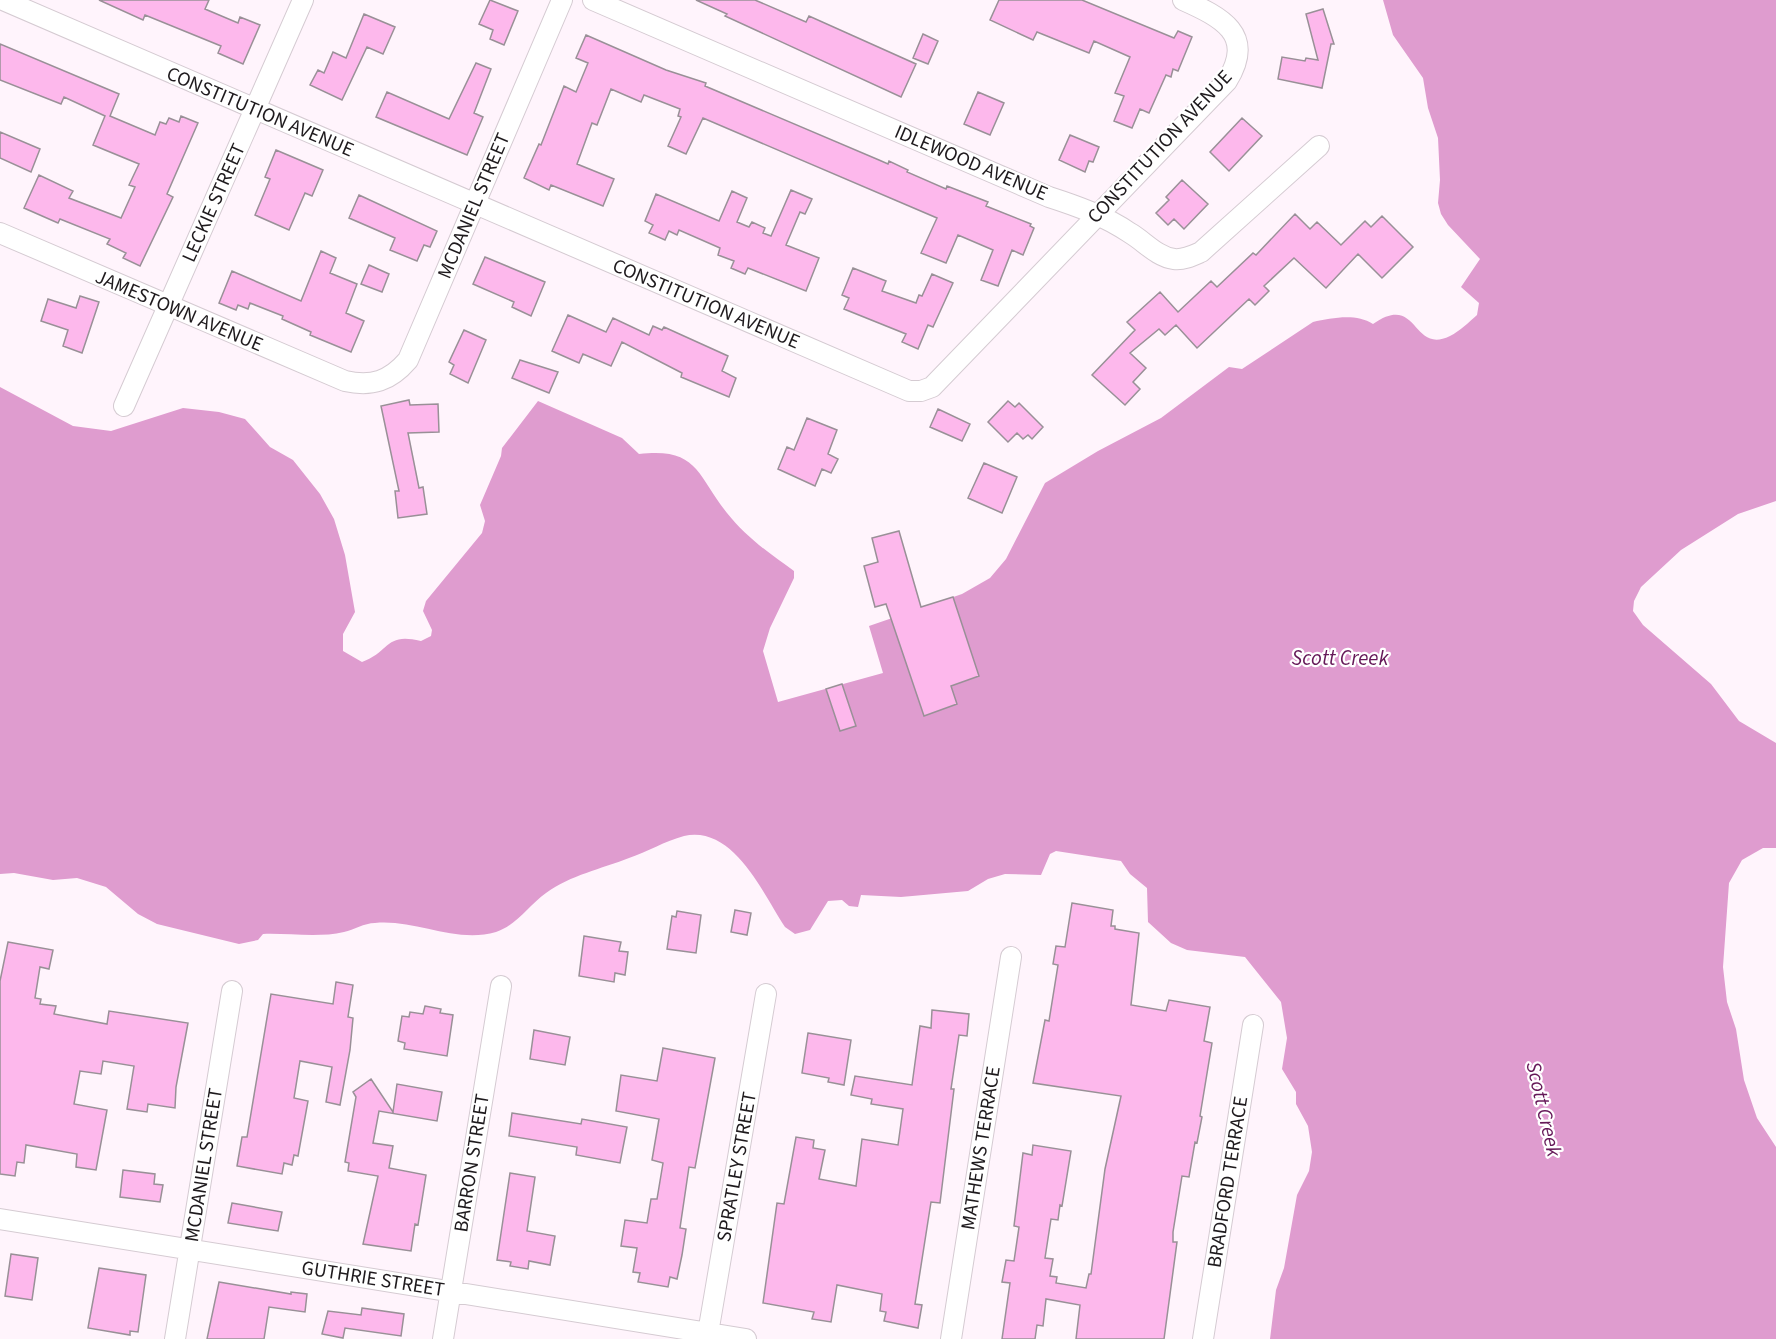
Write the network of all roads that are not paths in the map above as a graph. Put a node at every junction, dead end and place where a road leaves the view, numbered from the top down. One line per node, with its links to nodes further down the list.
1 (3, 0): 6 (street, CONSTITUTION AVENUE)
2 (303, 0): 6 (street, LECKIE STREET)
3 (562, 0): 8 (street, MCDANIEL STREET)
4 (593, 0): 9 (street, IDLEWOOD AVENUE)
5 (1190, 3): 9 (street, CONSTITUTION AVENUE)
6 (255, 110): 8 (street, CONSTITUTION AVENUE); 11 (street, LECKIE STREET)
7 (1319, 146): 9 (street, IDLEWOOD AVENUE)
8 (474, 205): 9 (street, CONSTITUTION AVENUE); 12 (street, MCDANIEL STREET)
9 (1098, 215)
10 (0, 233): 11 (street, JAMESTOWN AVENUE)
11 (167, 307): 12 (street, JAMESTOWN AVENUE); 13 (street, LECKIE STREET)
12 (360, 385)
13 (124, 405)
14 (1011, 957): 26 (street, MATHEWS TERRACE)
15 (501, 986): 21 (street, BARRON STREET)
16 (232, 992): 20 (street, MCDANIEL STREET)
17 (766, 994): 22 (street, SPRATLEY STREET)
18 (1253, 1025): 27 (street, BRADFORD TERRACE)
19 (0, 1219): 20 (street, GUTHRIE STREET)
20 (190, 1249): 21 (street, GUTHRIE STREET); 23 (street, MCDANIEL STREET)
21 (451, 1291): 22 (street, GUTHRIE STREET); 24 (street, BARRON STREET)
22 (708, 1336): 25 (street, GUTHRIE STREET)
23 (175, 1339)
24 (443, 1339)
25 (746, 1339)
26 (951, 1339)
27 (1203, 1339)

